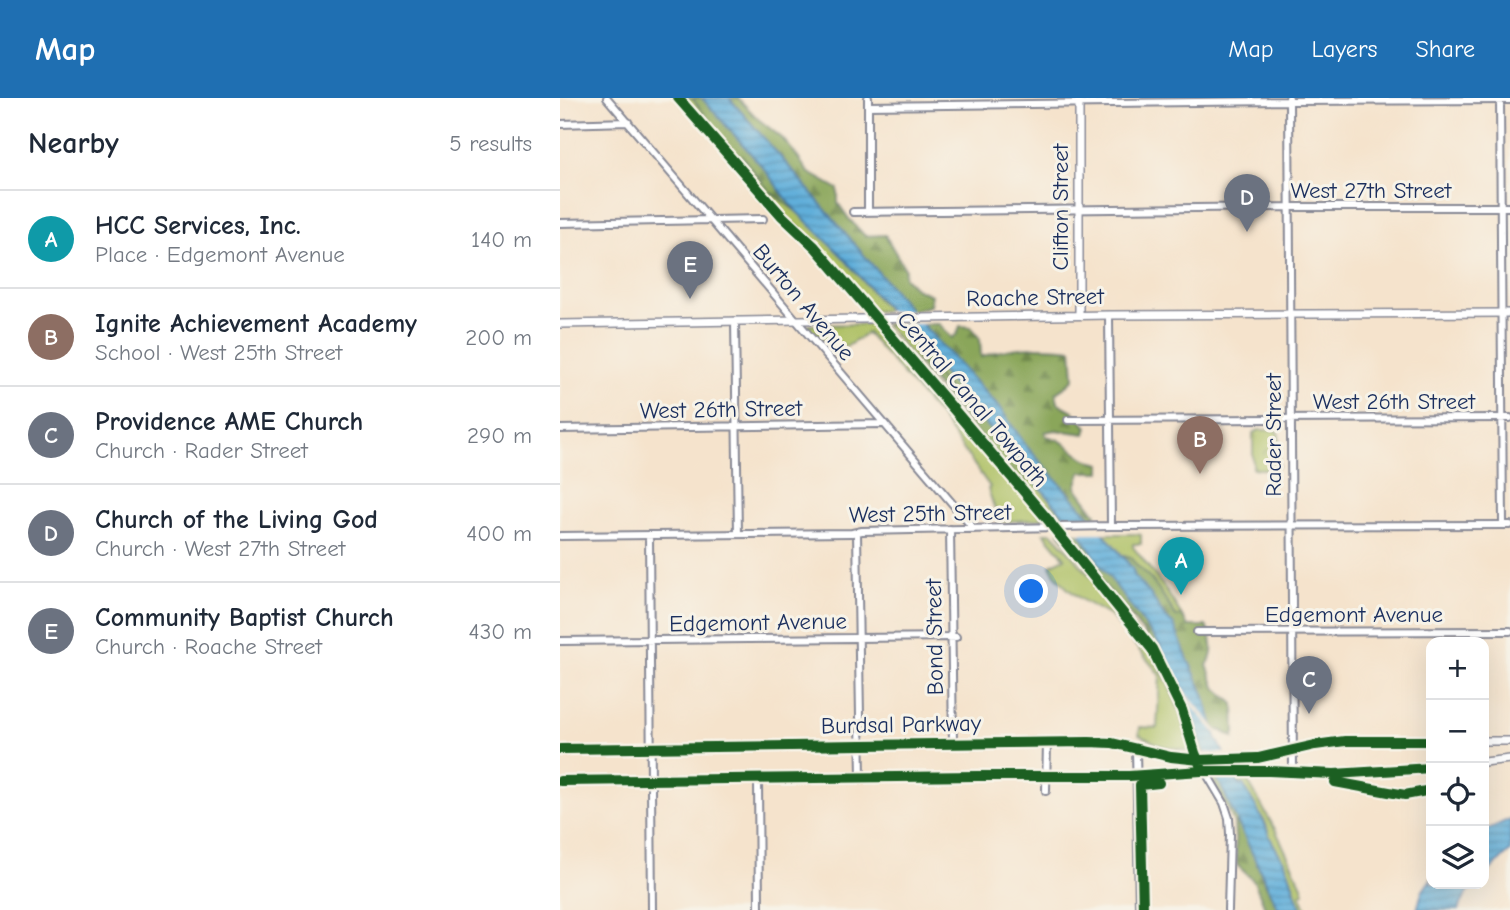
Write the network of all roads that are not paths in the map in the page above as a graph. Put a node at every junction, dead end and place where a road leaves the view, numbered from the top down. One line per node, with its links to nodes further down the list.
1 (607, 98): 8 (street, Burton Avenue)
2 (868, 98): 7 (street)
3 (1500, 99): 4 (street); 5 (street); 11 (street)
4 (1289, 100): 6 (street); 10 (street, Rader Street)
5 (1510, 100)
6 (1079, 101): 7 (street); 13 (street, Clifton Street)
7 (868, 106): 15 (street)
8 (628, 122): 9 (street); 17 (street, Burton Avenue)
9 (560, 124)
10 (1290, 207): 11 (street, West 27th Street); 13 (street, West 27th Street); 19 (street, Rader Street)
11 (1501, 207): 12 (street, West 27th Street); 20 (street)
12 (1510, 207)
13 (1079, 209): 15 (street, West 27th Street); 22 (street, Clifton Street)
14 (853, 212): 15 (street, West 27th Street)
15 (868, 212)
16 (764, 219): 17 (street)
17 (711, 220): 18 (street); 23 (street, Burton Avenue)
18 (560, 223)
19 (1290, 313): 20 (street, Roache Street); 21 (street, Roache Street); 28 (street, Rader Street)
20 (1506, 313): 26 (street)
21 (1109, 315): 22 (street, Roache Street); 27 (street)
22 (1080, 316): 23 (street, Roache Street)
23 (795, 320): 24 (street, Roache Street); 30 (street, Burton Avenue)
24 (735, 321): 25 (street, Roache Street); 31 (street)
25 (560, 324)
26 (1506, 418): 28 (street, West 26th Street); 34 (street)
27 (1111, 419): 28 (street, West 26th Street); 29 (street, West 26th Street); 35 (street)
28 (1291, 419): 33 (street, Rader Street)
29 (1068, 420)
30 (883, 424): 31 (street, West 26th Street); 37 (street, Burton Avenue)
31 (737, 427): 32 (street, West 26th Street); 39 (street)
32 (560, 429)
33 (1291, 525): 34 (street, West 25th Street); 35 (street, West 25th Street); 42 (street, Rader Street)
34 (1506, 525)
35 (1109, 526): 37 (street, West 25th Street)
36 (950, 529): 37 (street, West 25th Street); 38 (street, West 25th Street); 45 (street, Bond Street)
37 (974, 529)
38 (857, 532): 39 (street, West 25th Street); 46 (street)
39 (738, 534): 40 (street, West 25th Street)
40 (649, 535): 41 (street, West 25th Street); 47 (street)
41 (560, 536)
42 (1292, 631): 43 (street, Edgemont Avenue); 44 (street, Edgemont Avenue); 58 (street, Rader Street)
43 (1510, 631)
44 (1197, 632)
45 (954, 637): 46 (street, Edgemont Avenue); 53 (street, Bond Street)
46 (858, 638): 47 (street, Edgemont Avenue); 54 (street)
47 (650, 640): 48 (street, Edgemont Avenue); 55 (street)
48 (560, 642)
49 (1426, 741): 58 (street, Burdsal Parkway)
50 (1489, 741): 51 (street)
51 (1510, 741)
52 (1047, 743): 53 (street, Burdsal Parkway); 56 (street, Burdsal Parkway); 64 (street)
53 (953, 744): 54 (street, Burdsal Parkway)
54 (860, 745): 55 (street, Burdsal Parkway); 66 (street)
55 (651, 748): 57 (street, Burdsal Parkway); 68 (street)
56 (1136, 748): 58 (street, Burdsal Parkway); 65 (street)
57 (560, 749)
58 (1293, 750): 63 (street, Rader Street)
59 (1510, 759): 60 (street)
60 (1489, 761)
61 (1426, 768): 63 (street)
62 (1209, 771): 63 (street); 65 (street); 74 (street)
63 (1293, 772)
64 (1047, 776): 65 (street); 66 (street); 70 (street)
65 (1136, 776): 73 (street)
66 (861, 778): 67 (street)
67 (758, 779): 68 (street); 72 (street)
68 (651, 780): 69 (street); 71 (street)
69 (560, 781)
70 (1046, 791)
71 (652, 910)
72 (758, 910)
73 (1139, 910)
74 (1228, 910)

